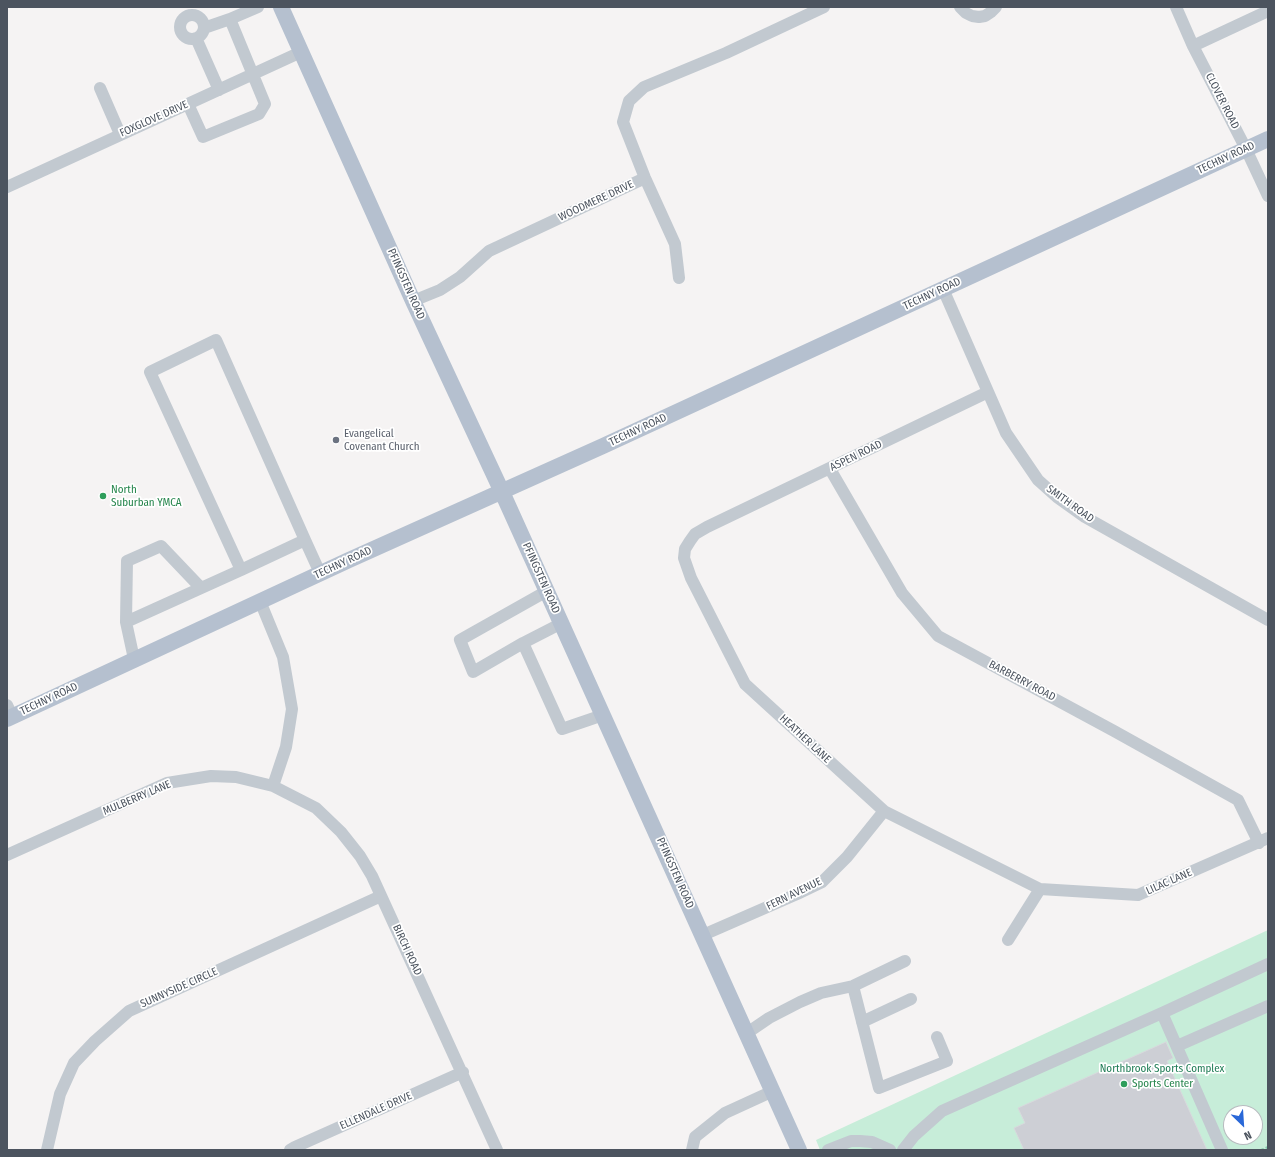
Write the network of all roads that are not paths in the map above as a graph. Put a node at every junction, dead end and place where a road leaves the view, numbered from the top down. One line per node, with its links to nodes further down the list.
1 (258, 7): 8 (street)
2 (281, 7): 12 (main road, PFINGSTEN ROAD)
3 (824, 7): 20 (street, WOODMERE DRIVE)
4 (960, 7): 5 (street)
5 (996, 7)
6 (1176, 7): 11 (street, CLOVER ROAD)
7 (1268, 11): 11 (street)
8 (230, 20): 9 (street); 13 (street)
9 (204, 28): 10 (street); 10 (street)
10 (196, 38): 15 (street)
11 (1193, 46): 19 (street, CLOVER ROAD)
12 (301, 52): 13 (street, FOXGLOVE DRIVE); 25 (main road, PFINGSTEN ROAD)
13 (252, 75): 15 (street, FOXGLOVE DRIVE); 16 (street)
14 (100, 88): 17 (street)
15 (219, 90): 16 (street, FOXGLOVE DRIVE)
16 (188, 104): 17 (street, FOXGLOVE DRIVE)
17 (120, 134): 21 (street, FOXGLOVE DRIVE)
18 (1268, 139): 19 (main road, TECHNY ROAD)
19 (1246, 149): 22 (street, CLOVER ROAD); 24 (main road, TECHNY ROAD)
20 (645, 178): 23 (street); 25 (street, WOODMERE DRIVE)
21 (7, 187)
22 (1268, 196)
23 (678, 278)
24 (942, 289): 26 (street, SMITH ROAD); 28 (main road, TECHNY ROAD)
25 (413, 301): 28 (main road, PFINGSTEN ROAD)
26 (988, 392): 27 (street, ASPEN ROAD); 36 (street, SMITH ROAD)
27 (830, 469): 29 (street, ASPEN ROAD); 45 (street, BARBERRY ROAD)
28 (502, 492): 32 (main road, TECHNY ROAD); 34 (main road, PFINGSTEN ROAD)
29 (724, 520): 44 (street, HEATHER LANE)
30 (305, 540): 31 (street); 31 (street); 32 (street)
31 (241, 570): 33 (street)
32 (320, 573): 35 (main road, TECHNY ROAD)
33 (201, 588): 37 (street); 37 (street)
34 (547, 591): 38 (main road, PFINGSTEN ROAD); 39 (street)
35 (260, 601): 40 (main road, TECHNY ROAD); 43 (street)
36 (1268, 620)
37 (126, 622): 40 (street)
38 (562, 623): 39 (street); 42 (main road, PFINGSTEN ROAD)
39 (523, 643): 42 (street)
40 (134, 659): 41 (main road, TECHNY ROAD)
41 (9, 713)
42 (603, 715): 49 (main road, PFINGSTEN ROAD)
43 (272, 786): 46 (street, MULBERRY LANE); 48 (street, BIRCH ROAD)
44 (884, 811): 47 (street, HEATHER LANE); 49 (street, FERN AVENUE)
45 (1263, 841): 47 (street, LILAC LANE)
46 (7, 855)
47 (1040, 889): 50 (street)
48 (381, 896): 61 (street, BIRCH ROAD); 63 (street, SUNNYSIDE CIRCLE)
49 (703, 935): 58 (main road, PFINGSTEN ROAD)
50 (1008, 940)
51 (905, 961): 53 (street)
52 (1268, 964): 56 (street)
53 (853, 986): 57 (street); 58 (street)
54 (911, 999): 57 (street)
55 (1268, 1006): 60 (street)
56 (1162, 1013): 60 (street); 70 (street)
57 (862, 1022): 59 (street)
58 (746, 1033): 62 (main road, PFINGSTEN ROAD)
59 (937, 1036)
60 (1177, 1046): 71 (street)
61 (463, 1072): 64 (street, ELLENDALE DRIVE); 65 (street, BIRCH ROAD)
62 (773, 1091): 66 (street); 67 (main road, PFINGSTEN ROAD)
63 (47, 1150)
64 (290, 1150)
65 (498, 1150)
66 (692, 1150)
67 (799, 1150)
68 (828, 1150): 69 (street)
69 (890, 1150)
70 (903, 1150)
71 (1222, 1150)

